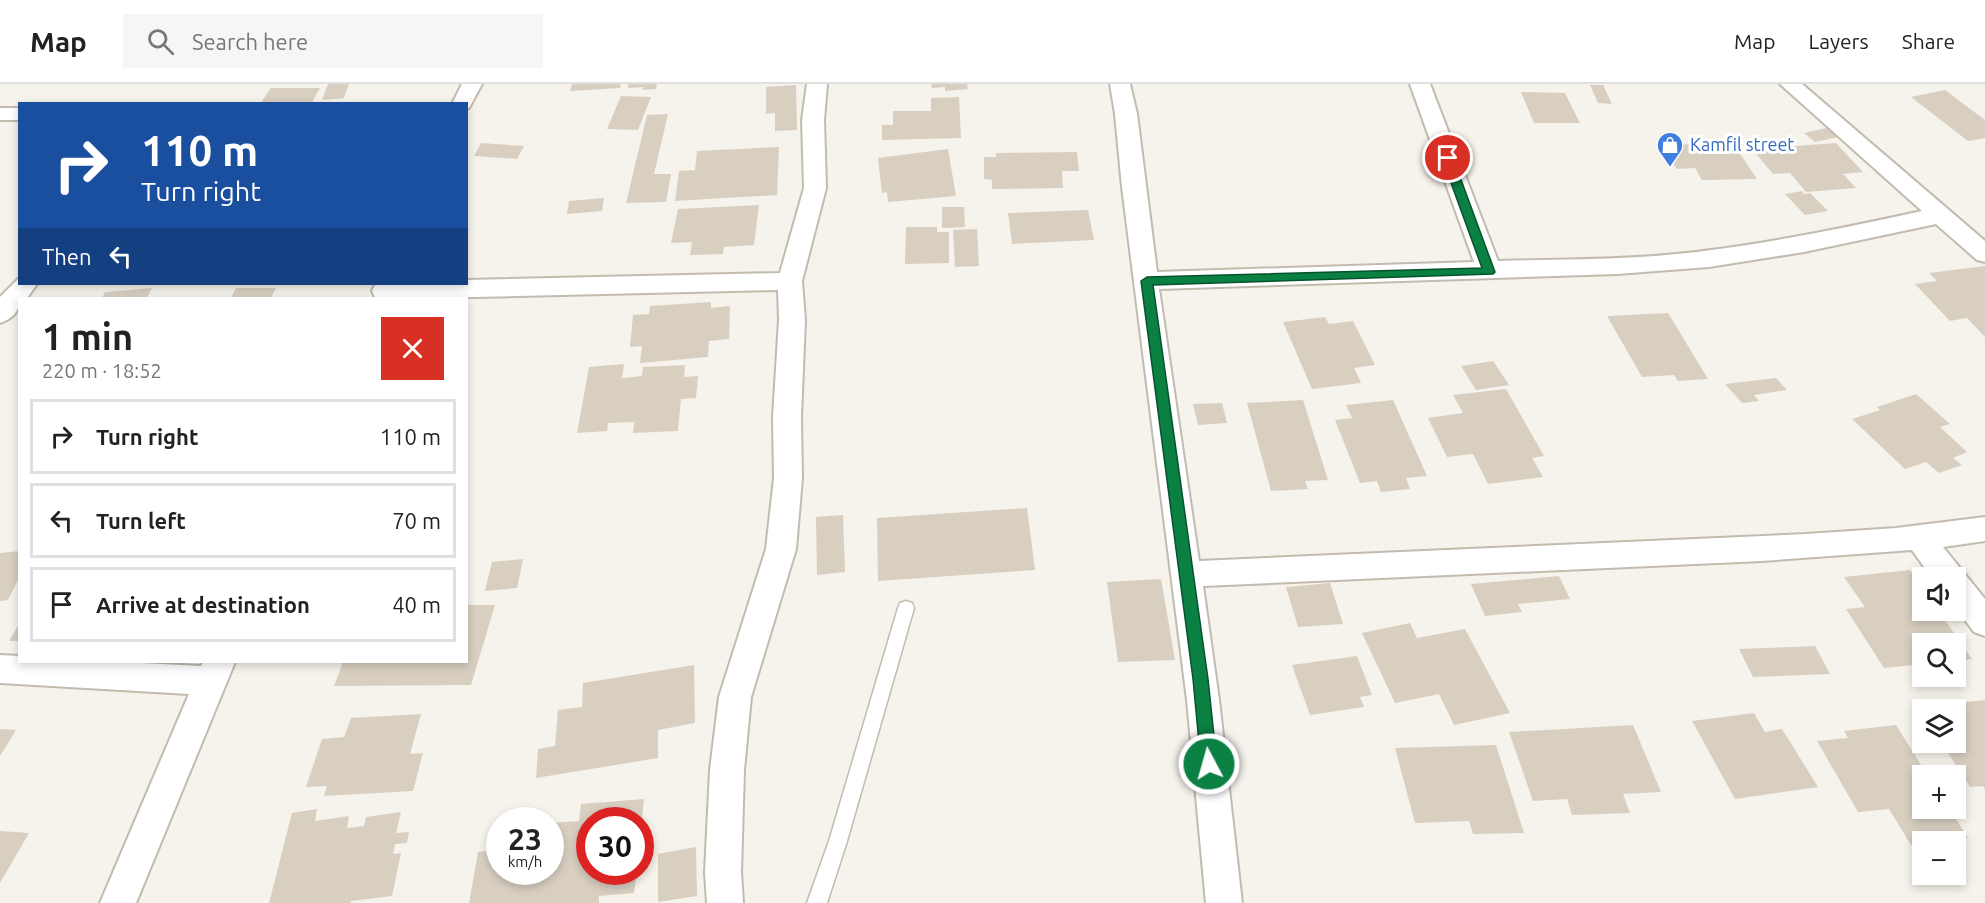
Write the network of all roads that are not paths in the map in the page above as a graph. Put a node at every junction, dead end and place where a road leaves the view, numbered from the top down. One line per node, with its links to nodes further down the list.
1 (472, 84): 6 (street)
2 (817, 84): 12 (street)
3 (1120, 84): 13 (street)
4 (1420, 84): 11 (street)
5 (1790, 84): 9 (street)
6 (463, 102)
7 (0, 114): 8 (street)
8 (18, 114)
9 (1941, 215): 10 (street); 11 (street)
10 (1985, 254)
11 (1489, 272): 13 (street)
12 (790, 281): 15 (street); 27 (street)
13 (1147, 281): 20 (street)
14 (24, 285): 16 (street)
15 (384, 291)
16 (0, 314)
17 (1985, 529): 18 (street)
18 (1920, 539): 19 (street); 20 (street)
19 (1942, 567)
20 (1186, 574): 29 (street)
21 (1966, 598): 23 (street)
22 (906, 608): 28 (lane)
23 (1985, 622)
24 (0, 669): 25 (street)
25 (215, 671): 26 (street)
26 (118, 903)
27 (725, 903)
28 (817, 903)
29 (1224, 903)

